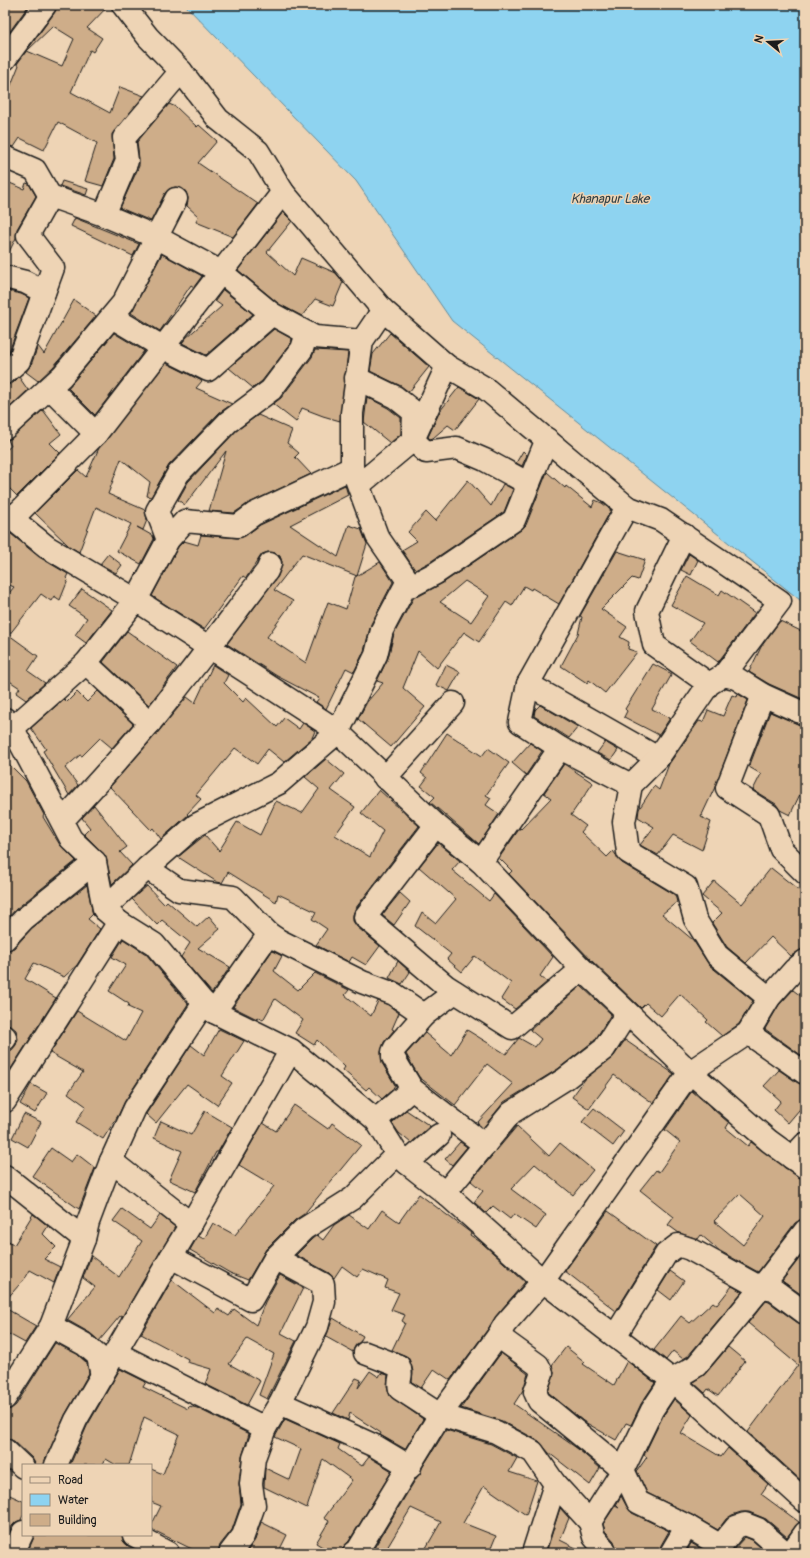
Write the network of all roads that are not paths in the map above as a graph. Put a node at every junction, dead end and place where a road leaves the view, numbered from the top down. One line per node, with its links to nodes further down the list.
1 (45, 5): 3 (street)
2 (123, 5): 4 (street)
3 (5, 59)
4 (182, 71): 6 (street); 9 (street)
5 (5, 157): 7 (street)
6 (283, 192): 11 (street); 14 (street)
7 (50, 196): 9 (street); 13 (street)
8 (176, 199): 10 (street)
9 (104, 215): 10 (street)
10 (156, 237): 11 (street); 16 (street)
11 (221, 272): 15 (street); 19 (street)
12 (5, 276): 13 (street)
13 (44, 292): 21 (street)
14 (383, 310): 18 (street); 20 (street)
15 (272, 314): 17 (street); 19 (street)
16 (112, 317): 19 (street); 23 (street)
17 (307, 333): 18 (street); 33 (street)
18 (362, 342): 22 (street)
19 (164, 348): 25 (street)
20 (447, 366): 26 (street); 27 (street)
21 (5, 373)
22 (356, 378): 27 (street); 28 (street)
23 (50, 388): 24 (street); 25 (street)
24 (6, 423)
25 (96, 434): 31 (street)
26 (547, 439): 29 (street); 30 (street)
27 (413, 440): 28 (street); 29 (street)
28 (355, 476): 33 (street); 35 (street)
29 (529, 484): 35 (street)
30 (628, 507): 32 (street); 40 (street)
31 (9, 516): 36 (street)
32 (684, 535): 39 (street); 39 (street)
33 (168, 540): 36 (street)
34 (270, 564): 37 (street)
35 (408, 581): 46 (street)
36 (136, 600): 37 (street); 38 (street)
37 (210, 647): 44 (street); 46 (street)
38 (86, 663): 44 (street); 45 (street)
39 (716, 679): 41 (street); 48 (street)
40 (528, 684): 47 (street); 48 (street)
41 (764, 695): 43 (street); 56 (street)
42 (453, 704): 49 (street)
43 (805, 714)
44 (150, 723): 51 (street)
45 (7, 727): 51 (street)
46 (338, 732): 49 (street); 55 (street)
47 (560, 748): 50 (street); 54 (street)
48 (658, 758): 50 (street)
49 (385, 778): 52 (street)
50 (631, 785): 63 (street)
51 (62, 821): 53 (street)
52 (436, 826): 54 (street); 62 (street)
53 (95, 862): 57 (street); 59 (street)
54 (481, 862): 60 (street)
55 (147, 868): 57 (street); 58 (street)
56 (805, 873)
57 (111, 915): 64 (street); 72 (street)
58 (269, 934): 64 (street); 66 (street)
59 (5, 939)
60 (582, 969): 62 (street); 65 (street)
61 (801, 970): 63 (street)
62 (455, 992): 66 (street)
63 (769, 998): 67 (street)
64 (209, 1007): 68 (street); 78 (street)
65 (628, 1012): 69 (street); 75 (street)
66 (424, 1015): 71 (street)
67 (748, 1033): 69 (street); 70 (street)
68 (291, 1050): 73 (street); 81 (street)
69 (690, 1072): 76 (street); 86 (street)
70 (805, 1073)
71 (412, 1089): 73 (street); 75 (street)
72 (5, 1101)
73 (376, 1120): 77 (street)
74 (439, 1135): 77 (street)
75 (485, 1145): 80 (street)
76 (801, 1157)
77 (402, 1158): 80 (street); 85 (street)
78 (111, 1161): 81 (street); 83 (street)
79 (5, 1176): 83 (street)
80 (445, 1193): 86 (street)
81 (191, 1224): 84 (street)
82 (805, 1231): 87 (street)
83 (84, 1239): 89 (street)
84 (171, 1257): 85 (street); 92 (street)
85 (275, 1258): 97 (street)
86 (543, 1280): 90 (street); 91 (street)
87 (761, 1288): 88 (street); 91 (street); 95 (street)
88 (805, 1313)
89 (51, 1326): 94 (street); 96 (street)
90 (498, 1336): 98 (street); 104 (street)
91 (615, 1336): 95 (street)
92 (116, 1353): 94 (street); 99 (street)
93 (365, 1354): 98 (street)
94 (102, 1376): 101 (street)
95 (672, 1380): 104 (street); 106 (street)
96 (5, 1398)
97 (280, 1403): 99 (street); 103 (street)
98 (440, 1415): 103 (street); 105 (street)
99 (265, 1428): 115 (street)
100 (5, 1450): 102 (street)
101 (56, 1464)
102 (22, 1466)
103 (410, 1467): 116 (street)
104 (623, 1470): 107 (street); 108 (street)
105 (555, 1484): 107 (street); 117 (street)
106 (805, 1501)
107 (590, 1522): 112 (street)
108 (687, 1526): 118 (street); 119 (street)
109 (805, 1533): 120 (street)
110 (22, 1534): 113 (street)
111 (136, 1536): 114 (street)
112 (605, 1552)
113 (13, 1553)
114 (168, 1553)
115 (230, 1553)
116 (354, 1553)
117 (533, 1553)
118 (671, 1553)
119 (786, 1553)
120 (791, 1553)

